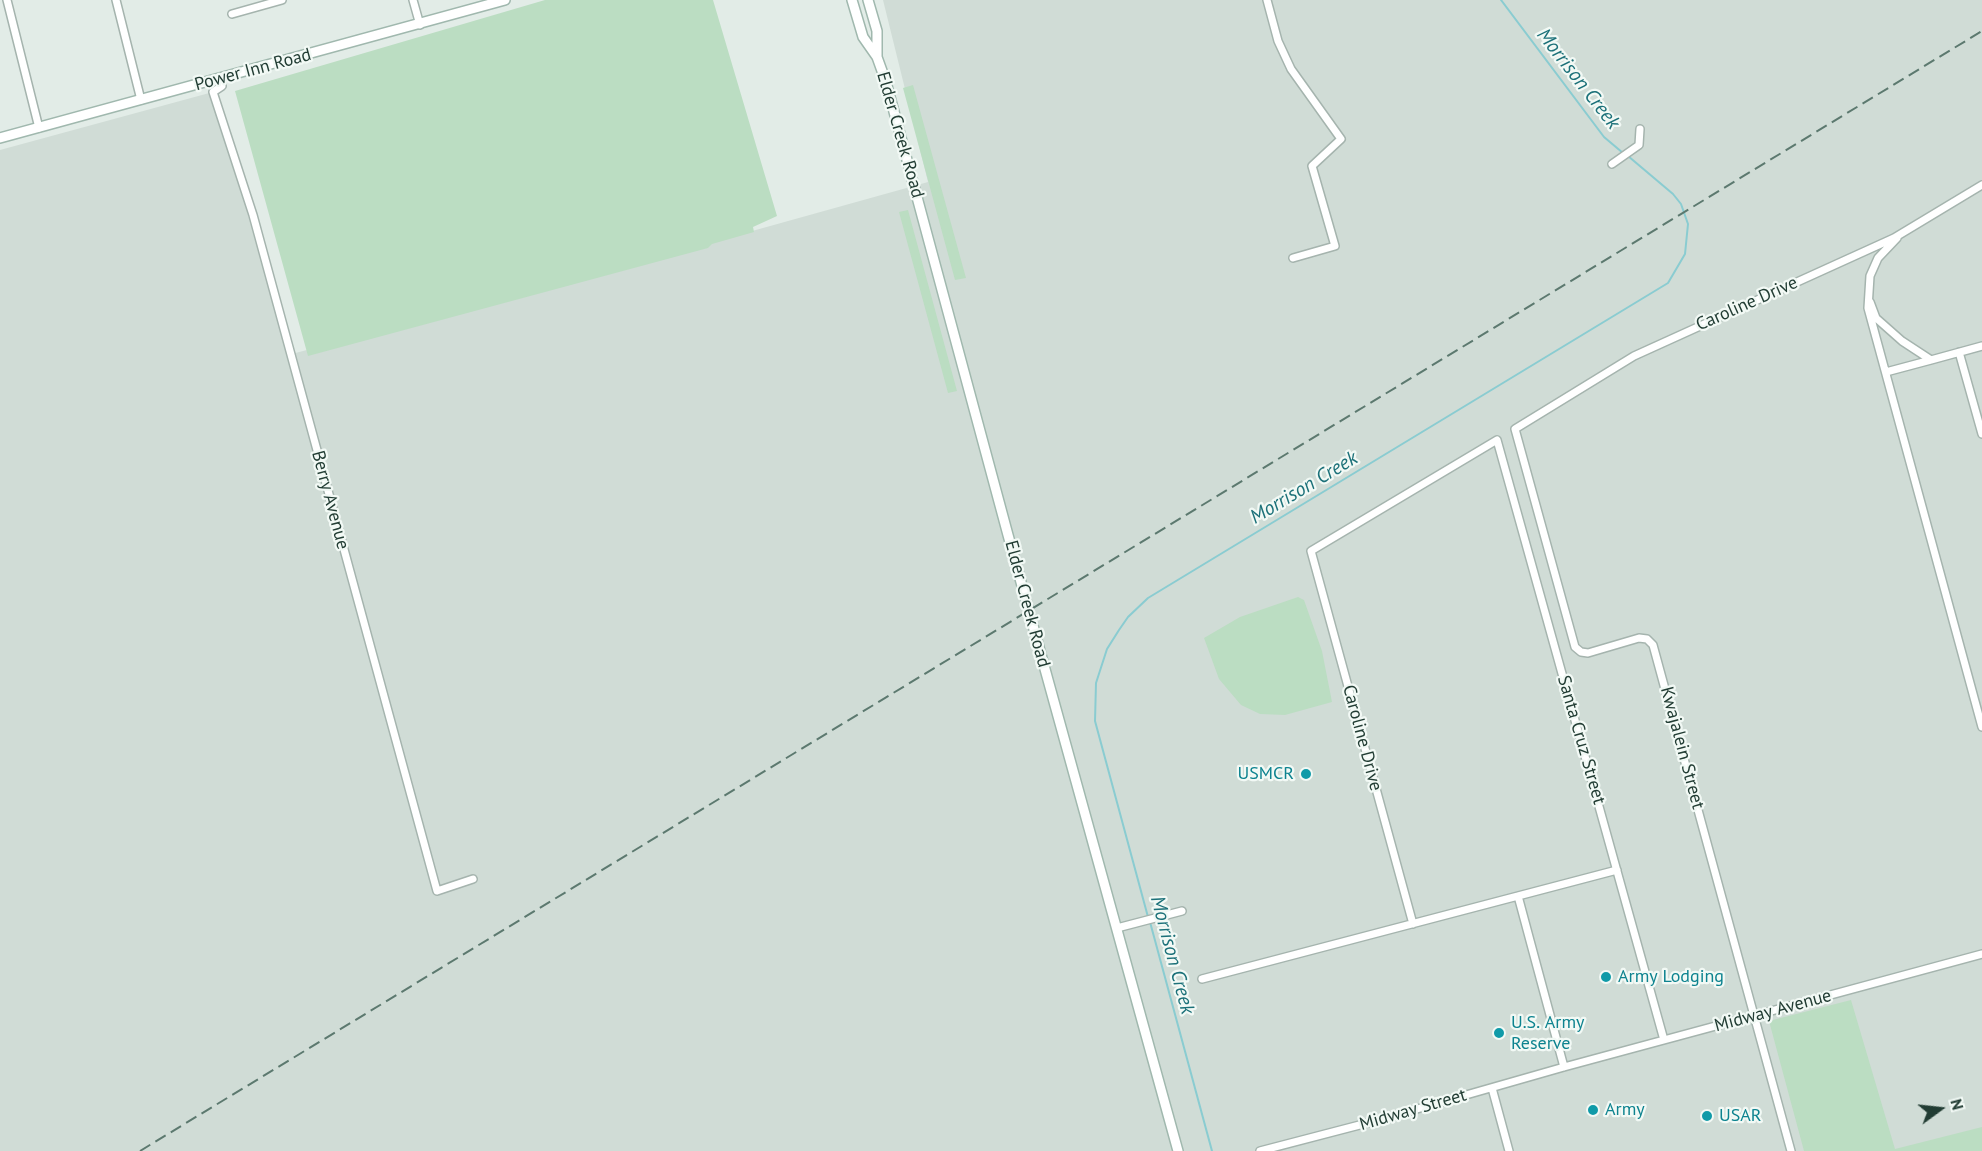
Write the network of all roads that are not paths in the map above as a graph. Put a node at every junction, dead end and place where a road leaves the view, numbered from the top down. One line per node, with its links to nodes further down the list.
1 (7, 0): 14 (street)
2 (116, 0): 13 (street)
3 (282, 0): 9 (street)
4 (413, 0): 10 (street)
5 (505, 0): 10 (street, Power Inn Road)
6 (852, 0): 11 (street, Elder Creek Road)
7 (868, 0): 11 (street, Elder Creek Road)
8 (1267, 0): 20 (street)
9 (232, 14)
10 (420, 25): 12 (street, Power Inn Road)
11 (878, 57): 35 (street, Elder Creek Road)
12 (220, 79): 13 (street, Power Inn Road); 31 (street, Berry Avenue)
13 (141, 100): 14 (street, Power Inn Road)
14 (39, 128): 16 (street, Power Inn Road)
15 (1640, 129): 17 (street)
16 (0, 138)
17 (1612, 164)
18 (1982, 184): 19 (street, Caroline Drive)
19 (1901, 234): 21 (street); 26 (street, Caroline Drive)
20 (1293, 258)
21 (1869, 296): 24 (street); 25 (street)
22 (1982, 346): 23 (street)
23 (1959, 352): 24 (street); 27 (street)
24 (1931, 360): 25 (street)
25 (1886, 372): 29 (street)
26 (1515, 429): 38 (street, Kwajalein Street)
27 (1982, 434)
28 (1497, 440): 30 (street, Santa Cruz Street); 34 (street, Caroline Drive)
29 (1982, 727)
30 (1617, 870): 32 (street); 39 (street, Santa Cruz Street)
31 (473, 879)
32 (1518, 896): 34 (street); 40 (street)
33 (1182, 911): 35 (street)
34 (1413, 924): 37 (street)
35 (1117, 928): 42 (street, Elder Creek Road)
36 (1982, 954): 38 (street, Midway Avenue)
37 (1202, 979)
38 (1755, 1016): 39 (street, Midway Avenue); 45 (street, Kwajalein Street)
39 (1664, 1040): 40 (street, Midway Avenue)
40 (1564, 1067): 41 (street, Midway Street)
41 (1492, 1089): 43 (street, Midway Street); 44 (street)
42 (1178, 1151)
43 (1260, 1151)
44 (1509, 1151)
45 (1791, 1151)

